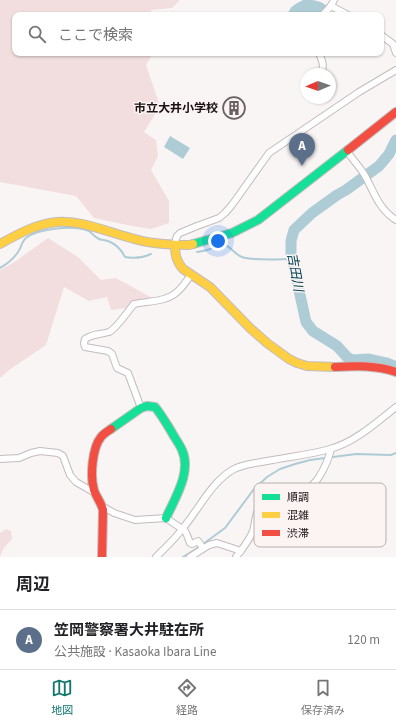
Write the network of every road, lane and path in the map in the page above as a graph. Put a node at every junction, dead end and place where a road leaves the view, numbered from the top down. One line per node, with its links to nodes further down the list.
1 (333, 3): 2 (street); 3 (street)
2 (326, 12)
3 (344, 12)
4 (384, 37): 5 (street)
5 (396, 53)
6 (320, 56): 7 (street)
7 (323, 68)
8 (396, 70): 13 (street)
9 (396, 112): 10 (main road)
10 (347, 151): 11 (street); 13 (main road)
11 (396, 220)
12 (0, 244): 13 (main road)
13 (175, 245): 14 (main road)
14 (191, 275): 15 (main road); 17 (street)
15 (396, 372)
16 (396, 407): 18 (street)
17 (141, 408): 21 (main road); 23 (main road)
18 (331, 451): 20 (street); 25 (street)
19 (0, 459): 21 (street)
20 (314, 483)
21 (95, 493): 22 (main road)
22 (102, 506): 23 (street); 28 (main road)
23 (166, 518): 25 (street)
24 (254, 526): 27 (street)
25 (183, 529): 26 (street); 29 (street)
26 (202, 546): 27 (street); 30 (street)
27 (241, 551): 31 (street)
28 (102, 557)
29 (156, 557)
30 (190, 557)
31 (236, 557)

